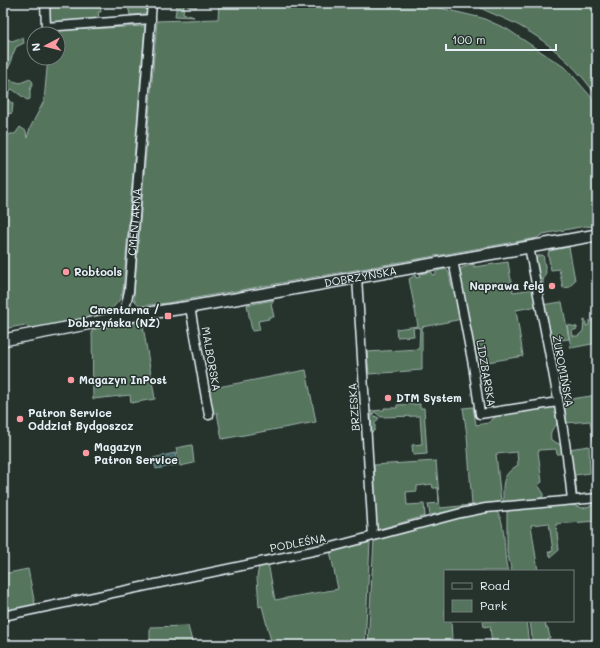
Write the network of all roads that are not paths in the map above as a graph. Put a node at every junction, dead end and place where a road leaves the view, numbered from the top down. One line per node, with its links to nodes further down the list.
1 (45, 3): 3 (street)
2 (152, 3): 3 (street, CMENTARNA)
3 (151, 19): 9 (street, CMENTARNA)
4 (597, 235): 5 (street, DOBRZYŃSKA)
5 (529, 246): 6 (street, DOBRZYŃSKA); 11 (street, ŻUROMIŃSKA)
6 (453, 260): 7 (street, DOBRZYŃSKA); 11 (street, LIDZBARSKA)
7 (357, 277): 8 (street, DOBRZYŃSKA); 15 (street, BRZESKA)
8 (190, 307): 9 (street, DOBRZYŃSKA); 12 (street, MALBORSKA)
9 (124, 317): 10 (street)
10 (3, 340)
11 (558, 402): 14 (street, ŻUROMIŃSKA)
12 (209, 414)
13 (597, 498): 14 (street, PODLEŚNA)
14 (572, 500): 15 (street, PODLEŚNA)
15 (373, 536): 16 (street, PODLEŚNA)
16 (3, 616)

